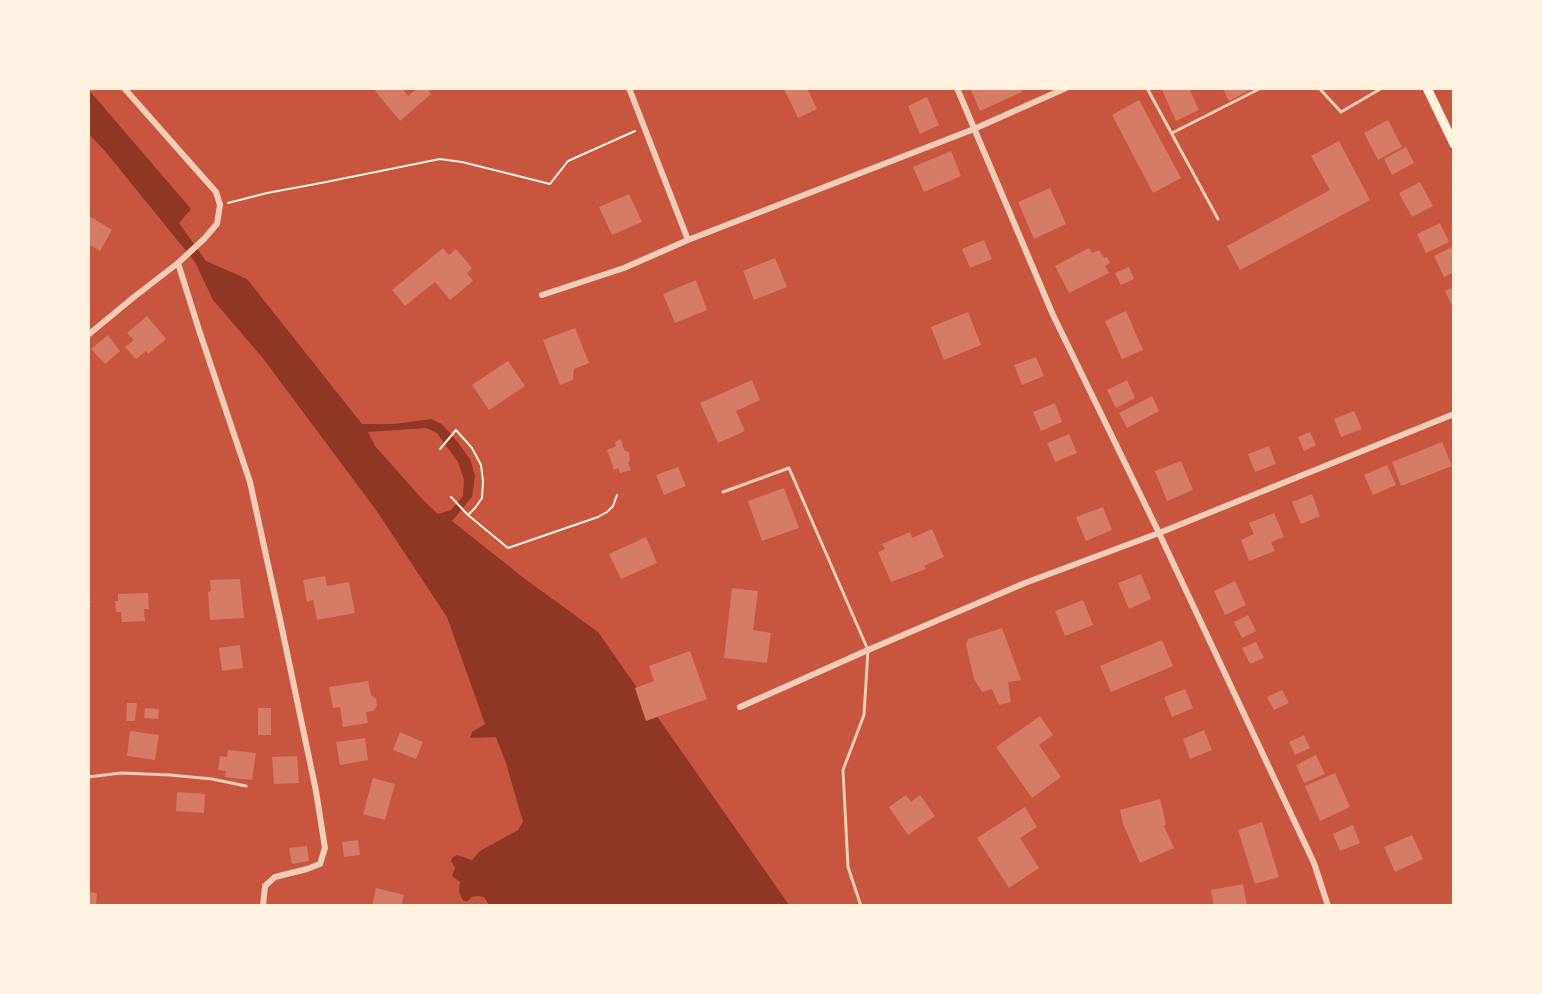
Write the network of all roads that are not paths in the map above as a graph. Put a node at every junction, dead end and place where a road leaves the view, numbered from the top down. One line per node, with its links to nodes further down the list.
1 (124, 88): 15 (street)
2 (628, 88): 14 (street)
3 (957, 88): 10 (street)
4 (1066, 88): 10 (street)
5 (1147, 88): 11 (lane)
6 (1261, 88): 11 (lane)
7 (1319, 88): 8 (lane)
8 (1383, 88)
9 (1427, 88): 12 (main road)
10 (974, 129): 14 (street); 20 (street)
11 (1172, 133): 13 (lane)
12 (1454, 144)
13 (1218, 219)
14 (688, 240): 16 (street)
15 (178, 262): 17 (street); 25 (street)
16 (542, 295)
17 (88, 335)
18 (1454, 414): 20 (street)
19 (723, 492): 21 (lane)
20 (1159, 533): 21 (street); 27 (street)
21 (868, 650): 22 (street); 26 (lane)
22 (740, 707)
23 (88, 777): 24 (lane)
24 (246, 786)
25 (263, 906)
26 (861, 906)
27 (1328, 906)

